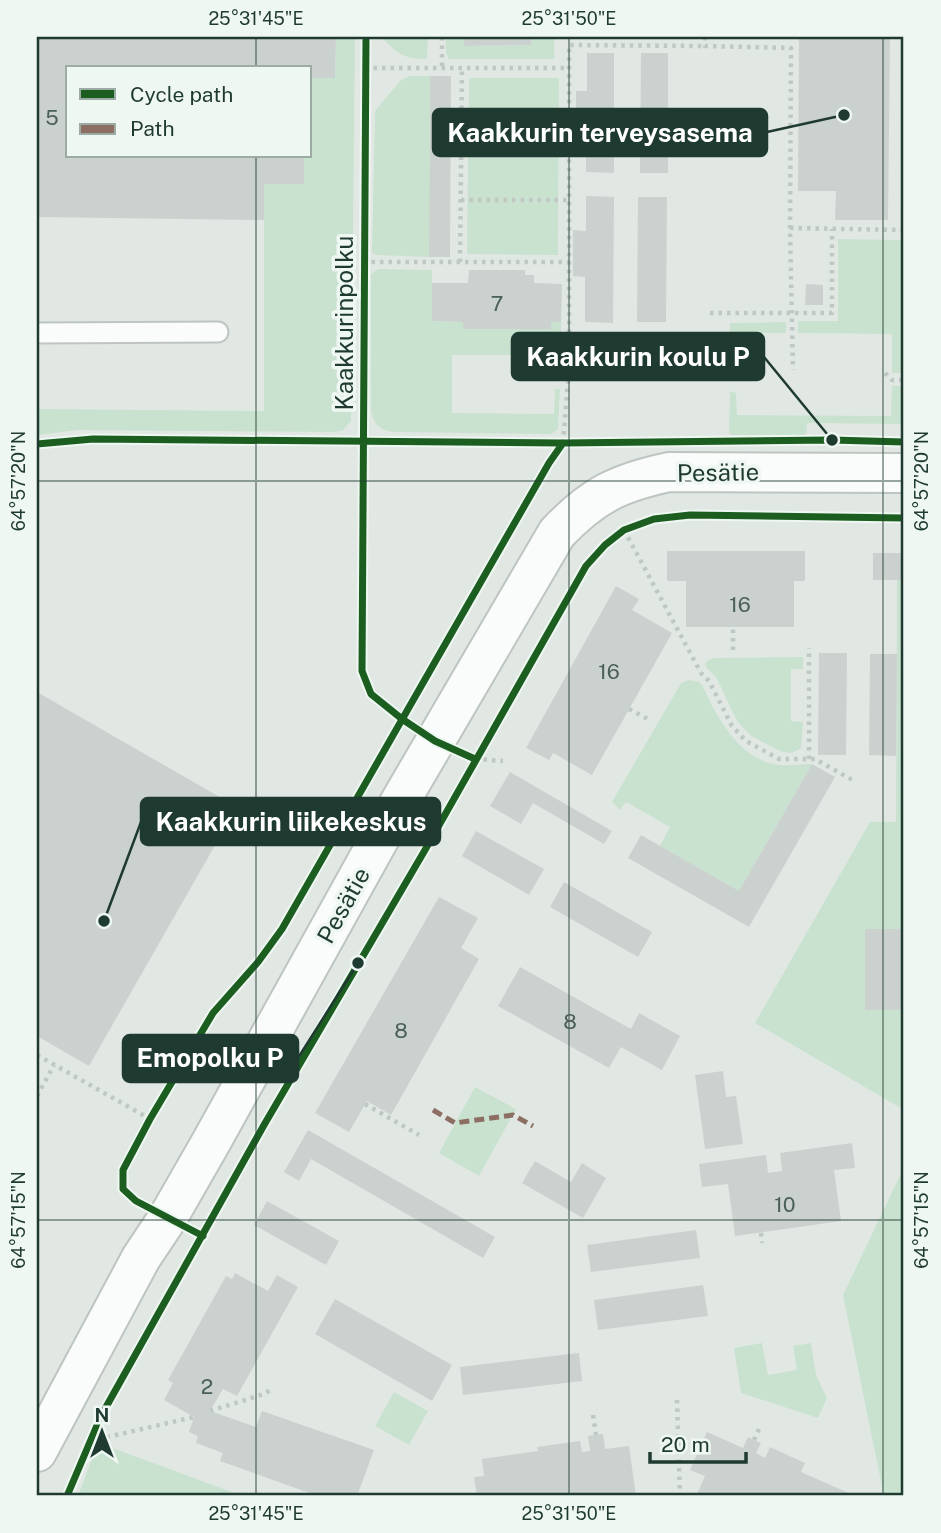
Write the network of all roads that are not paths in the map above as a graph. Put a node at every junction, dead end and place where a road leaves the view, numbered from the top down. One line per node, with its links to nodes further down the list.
1 (218, 332): 2 (lane)
2 (37, 333)
3 (904, 473): 4 (street, Pesätie)
4 (37, 1452)

